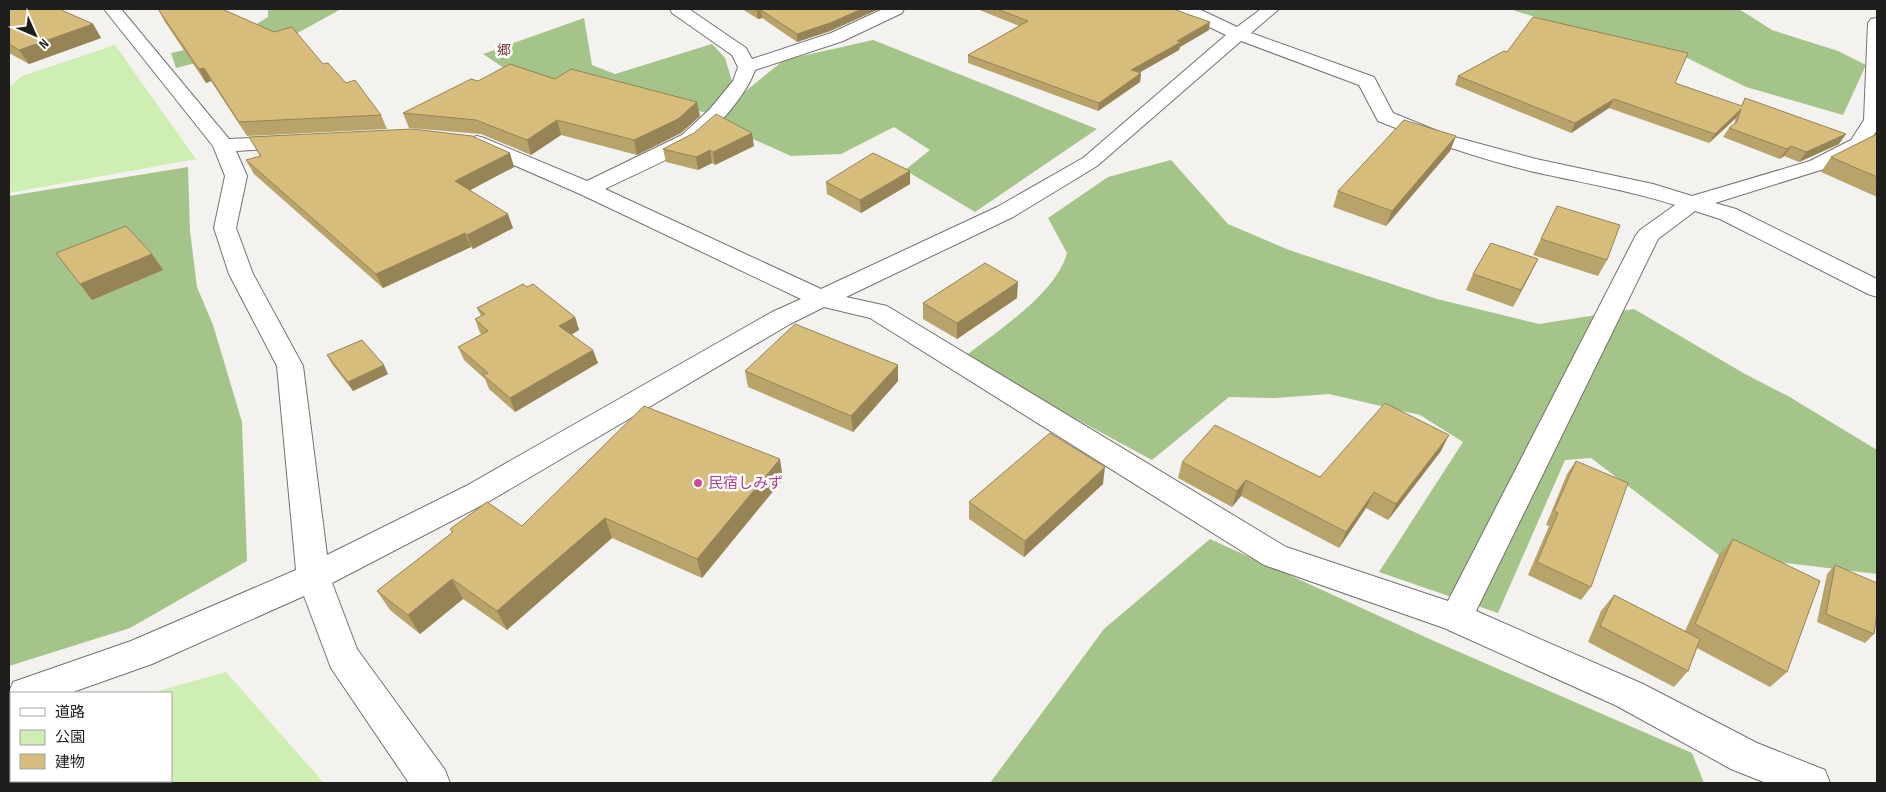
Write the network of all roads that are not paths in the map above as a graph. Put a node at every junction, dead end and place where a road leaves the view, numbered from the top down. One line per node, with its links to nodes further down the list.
1 (112, 9): 11 (street)
2 (678, 9): 8 (street)
3 (896, 9): 8 (street)
4 (1186, 9): 7 (street)
5 (1271, 9): 7 (street)
6 (1877, 23): 13 (street)
7 (1238, 34): 13 (street); 15 (street)
8 (747, 67): 12 (street)
9 (452, 139): 12 (street)
10 (311, 140): 11 (street)
11 (223, 145): 16 (street)
12 (588, 189): 15 (street)
13 (1692, 203): 14 (street); 17 (street)
14 (1877, 289)
15 (821, 299): 16 (street); 17 (street)
16 (313, 577): 18 (street); 20 (street)
17 (1456, 618): 19 (street)
18 (29, 692)
19 (1752, 770): 21 (street)
20 (431, 783)
21 (1811, 783)

